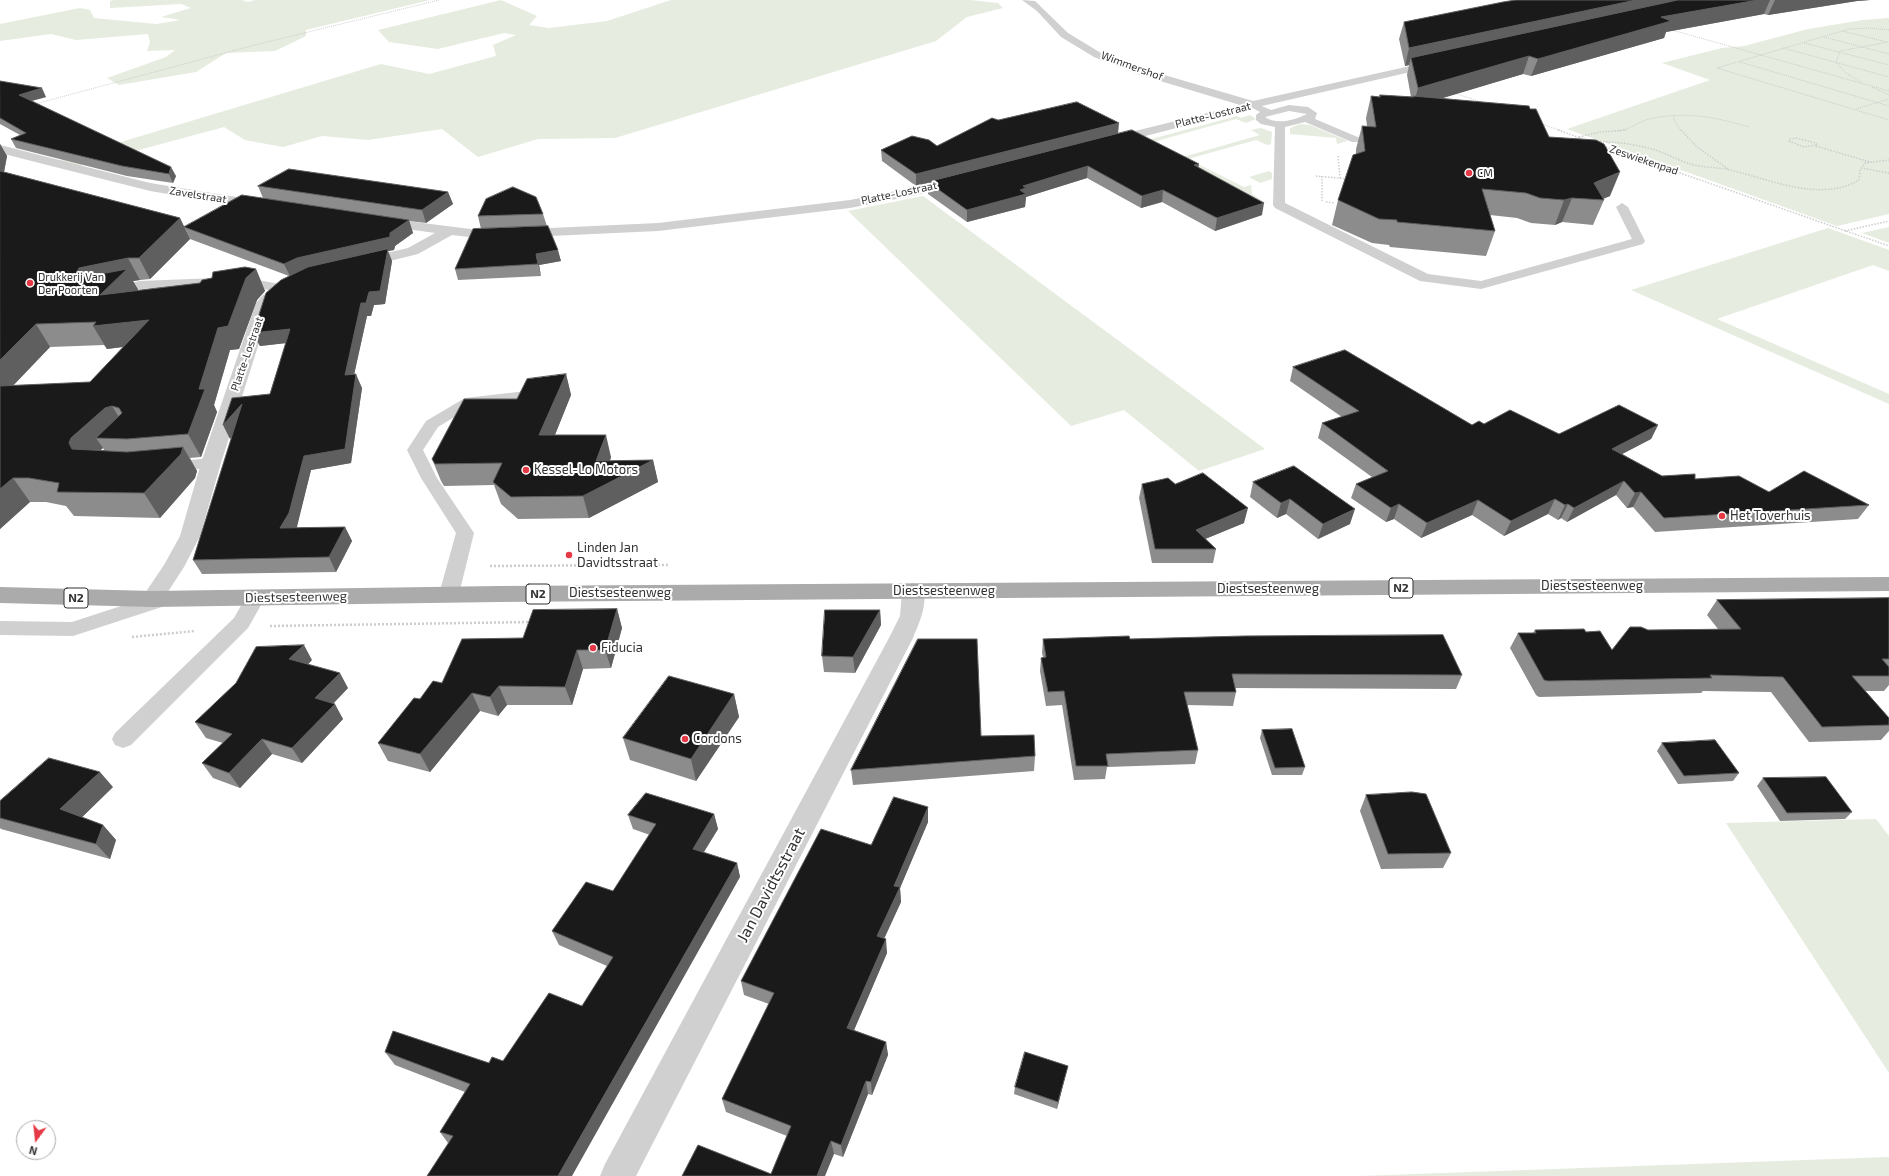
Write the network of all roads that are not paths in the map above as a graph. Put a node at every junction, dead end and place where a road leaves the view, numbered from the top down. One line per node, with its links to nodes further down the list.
1 (1027, 0): 3 (street, Wimmershof)
2 (1445, 61): 3 (street, Platte-Lostraat)
3 (1252, 105): 4 (lane); 8 (street, Platte-Lostraat)
4 (1270, 113): 5 (lane); 6 (lane)
5 (1305, 118): 6 (lane); 7 (lane)
6 (1280, 124): 12 (lane)
7 (1356, 140)
8 (1098, 144)
9 (0, 149): 11 (street, Zavelstraat)
10 (970, 177): 14 (street, Platte-Lostraat)
11 (273, 207)
12 (1622, 207)
13 (372, 221): 14 (street)
14 (447, 232): 15 (street)
15 (346, 266)
16 (287, 285): 17 (lane); 19 (street, Platte-Lostraat)
17 (98, 293)
18 (561, 392): 23 (lane)
19 (211, 463): 20 (lane); 26 (street, Platte-Lostraat)
20 (149, 468)
21 (1889, 584): 22 (main road, Diestsesteenweg / N2)
22 (913, 591): 23 (main road, Diestsesteenweg / N2); 29 (street, Jan Davidtsstraat)
23 (449, 594): 25 (main road, Diestsesteenweg / N2)
24 (0, 595): 26 (main road, Diestsesteenweg / N2)
25 (255, 598): 26 (main road, Diestsesteenweg / N2); 28 (lane)
26 (158, 599): 27 (lane)
27 (0, 628)
28 (123, 739)
29 (617, 1176)

